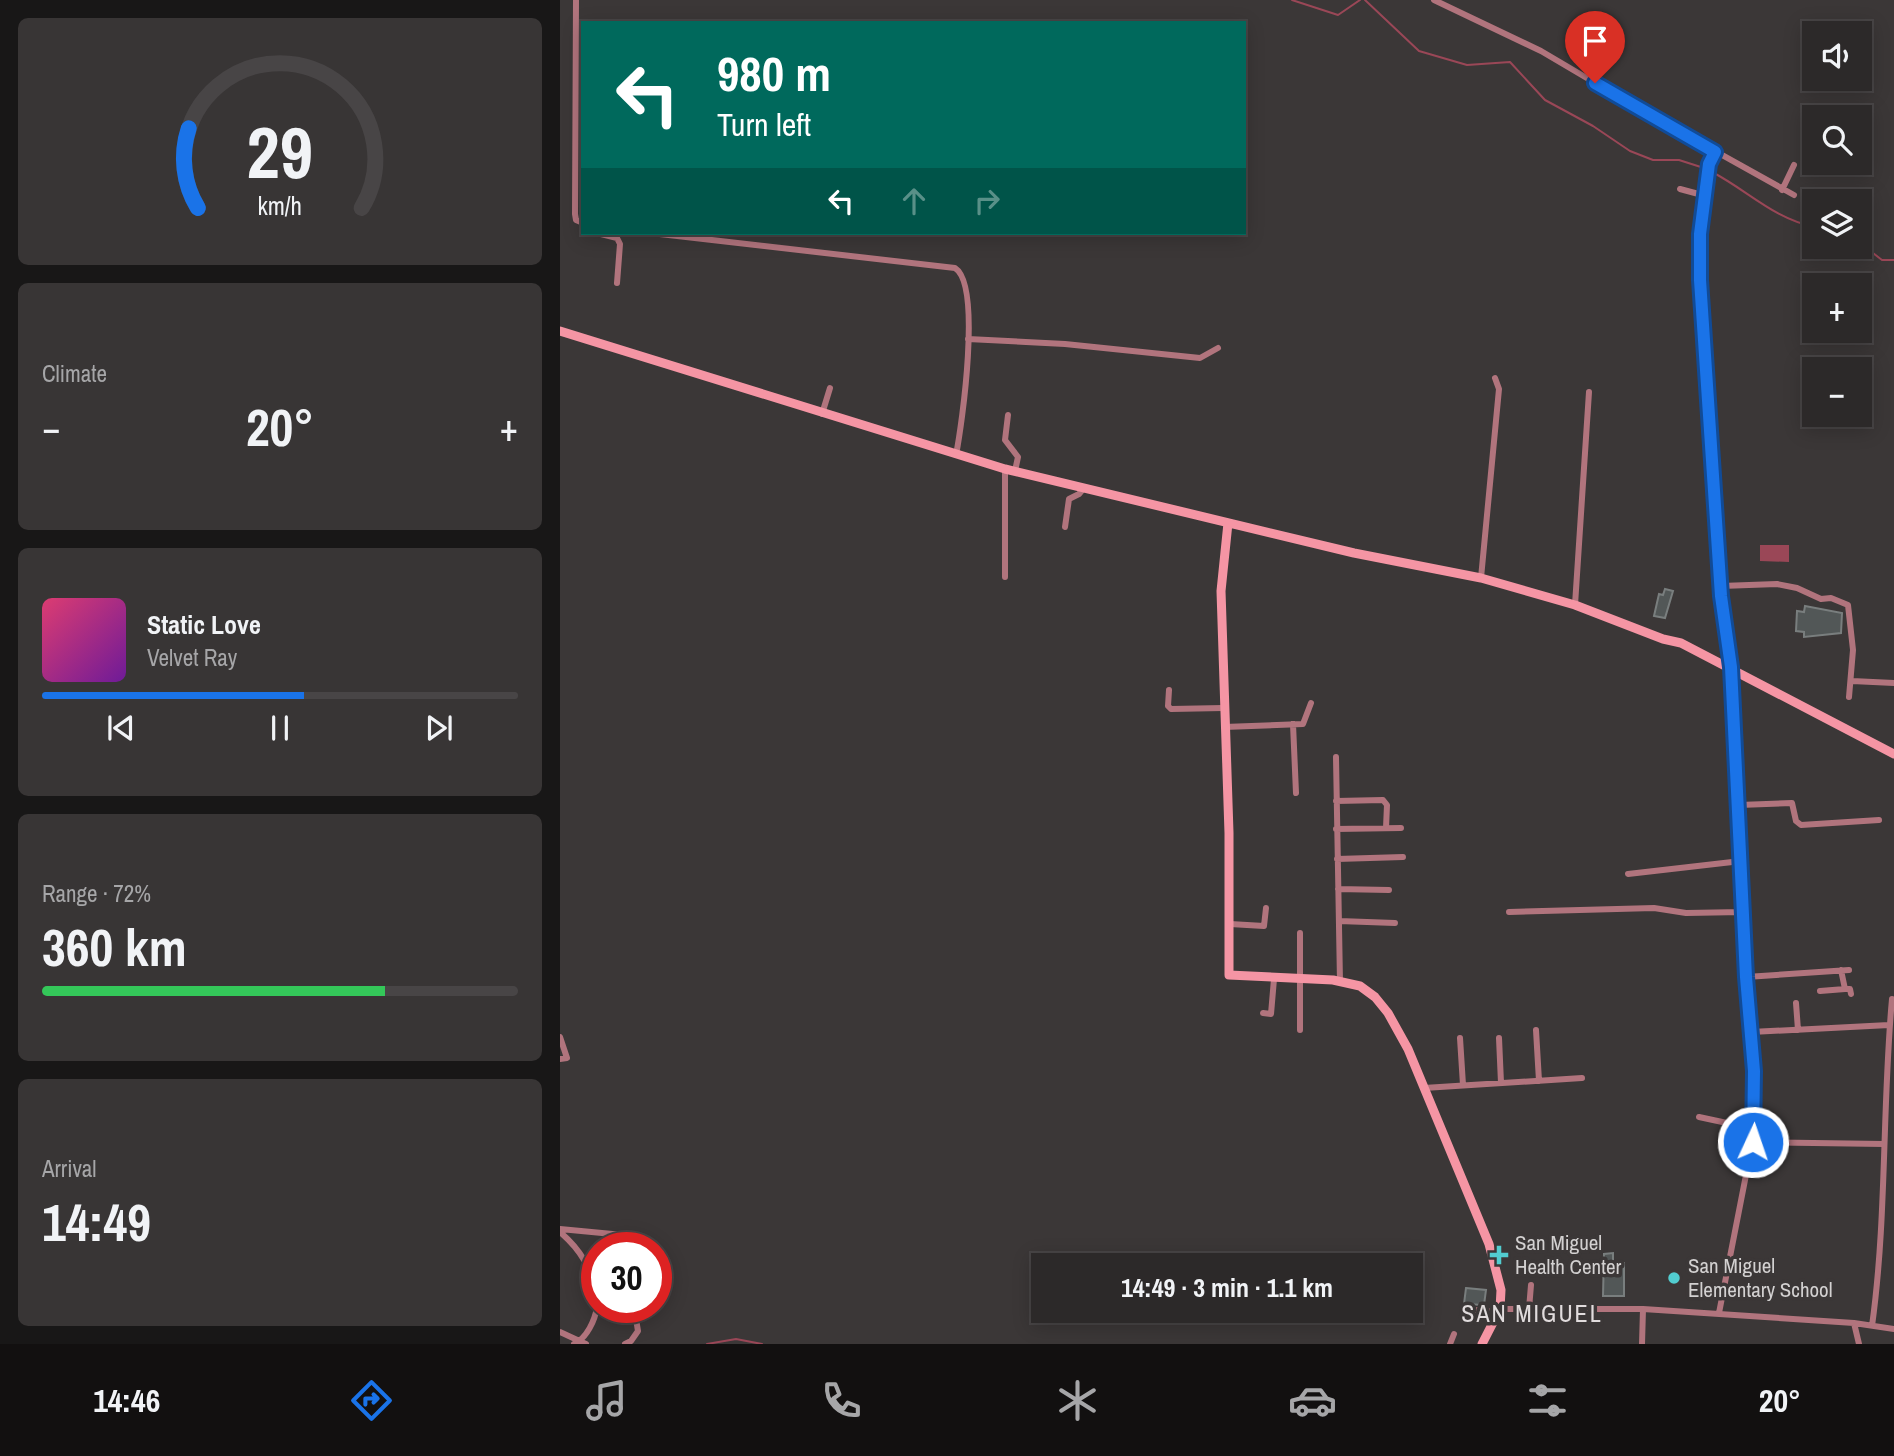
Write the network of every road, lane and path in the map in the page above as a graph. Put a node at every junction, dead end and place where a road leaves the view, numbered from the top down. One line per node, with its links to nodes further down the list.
1 (576, 0): 9 (street)
2 (1434, 0): 3 (street)
3 (1715, 152): 6 (street); 8 (street)
4 (1794, 165): 6 (street)
5 (1680, 189): 8 (street)
6 (1782, 190): 7 (street)
7 (1794, 195)
8 (1706, 196): 28 (street)
9 (581, 222)
10 (598, 235): 12 (street)
11 (668, 235): 14 (street)
12 (617, 283)
13 (560, 331): 19 (main road)
14 (968, 339): 15 (street); 21 (street)
15 (1218, 348)
16 (1495, 378): 27 (street)
17 (830, 388): 19 (street)
18 (1589, 392): 29 (street)
19 (822, 414): 21 (main road)
20 (1007, 415): 22 (street)
21 (956, 455): 22 (main road)
22 (1010, 470): 23 (main road); 26 (street)
23 (1084, 488): 24 (main road); 25 (street)
24 (1228, 523): 27 (main road); 36 (main road)
25 (1065, 527)
26 (1005, 577)
27 (1480, 578): 29 (main road)
28 (1721, 586): 30 (street); 31 (street)
29 (1575, 605): 30 (main road)
30 (1731, 667): 39 (main road); 43 (street)
31 (1852, 681): 32 (street); 34 (street)
32 (1894, 683)
33 (1169, 690): 36 (street)
34 (1849, 697)
35 (1311, 704): 37 (street)
36 (1223, 708): 38 (main road)
37 (1293, 724): 38 (street); 41 (street)
38 (1224, 727): 59 (main road)
39 (1894, 754)
40 (1336, 757): 42 (street)
41 (1296, 793)
42 (1336, 801): 45 (street); 47 (street)
43 (1739, 805): 44 (street); 50 (street)
44 (1879, 820)
45 (1386, 828): 46 (street); 47 (street)
46 (1401, 828)
47 (1336, 829): 49 (street)
48 (1403, 857): 49 (street)
49 (1337, 859): 52 (street)
50 (1741, 861): 51 (street); 56 (street)
51 (1628, 874)
52 (1338, 889): 53 (street); 57 (street)
53 (1389, 890)
54 (1266, 908): 59 (street)
55 (1510, 912): 56 (street)
56 (1742, 912): 61 (street)
57 (1339, 922): 58 (street); 64 (street)
58 (1395, 923)
59 (1230, 924): 63 (main road)
60 (1300, 933): 62 (street)
61 (1746, 977): 65 (street); 75 (street)
62 (1300, 978): 63 (main road); 64 (main road); 72 (street)
63 (1274, 979): 70 (street)
64 (1340, 982): 84 (main road)
65 (1845, 989): 66 (street); 67 (street)
66 (1819, 991)
67 (1851, 995)
68 (1892, 999): 71 (street)
69 (1796, 1003): 74 (street)
70 (1263, 1013)
71 (1889, 1025): 74 (street); 88 (street)
72 (1300, 1030)
73 (1536, 1030): 81 (street)
74 (1798, 1030): 75 (street)
75 (1751, 1032): 86 (street)
76 (560, 1037): 79 (street)
77 (1460, 1038): 83 (street)
78 (1499, 1038): 82 (street)
79 (564, 1059)
80 (1582, 1078): 81 (street)
81 (1539, 1081): 82 (street)
82 (1501, 1083): 83 (street)
83 (1463, 1086): 84 (street)
84 (1424, 1088): 96 (main road)
85 (1699, 1117): 86 (street)
86 (1755, 1129): 87 (street)
87 (1753, 1142): 88 (street); 97 (street)
88 (1884, 1144): 101 (street)
89 (560, 1231): 90 (street); 91 (street)
90 (581, 1232)
91 (581, 1254)
92 (1531, 1285): 93 (street)
93 (1529, 1308): 94 (street); 96 (street)
94 (1643, 1309): 97 (street); 109 (street)
95 (1475, 1310): 96 (street)
96 (1498, 1310): 108 (main road)
97 (1719, 1313): 100 (street)
98 (591, 1323): 105 (street)
99 (637, 1323): 106 (street)
100 (1854, 1323): 101 (street); 110 (street)
101 (1872, 1326): 102 (street)
102 (1894, 1329)
103 (560, 1332): 105 (street)
104 (1454, 1334): 107 (street)
105 (580, 1343)
106 (625, 1344)
107 (1450, 1344)
108 (1482, 1344)
109 (1642, 1344)
110 (1859, 1344)

